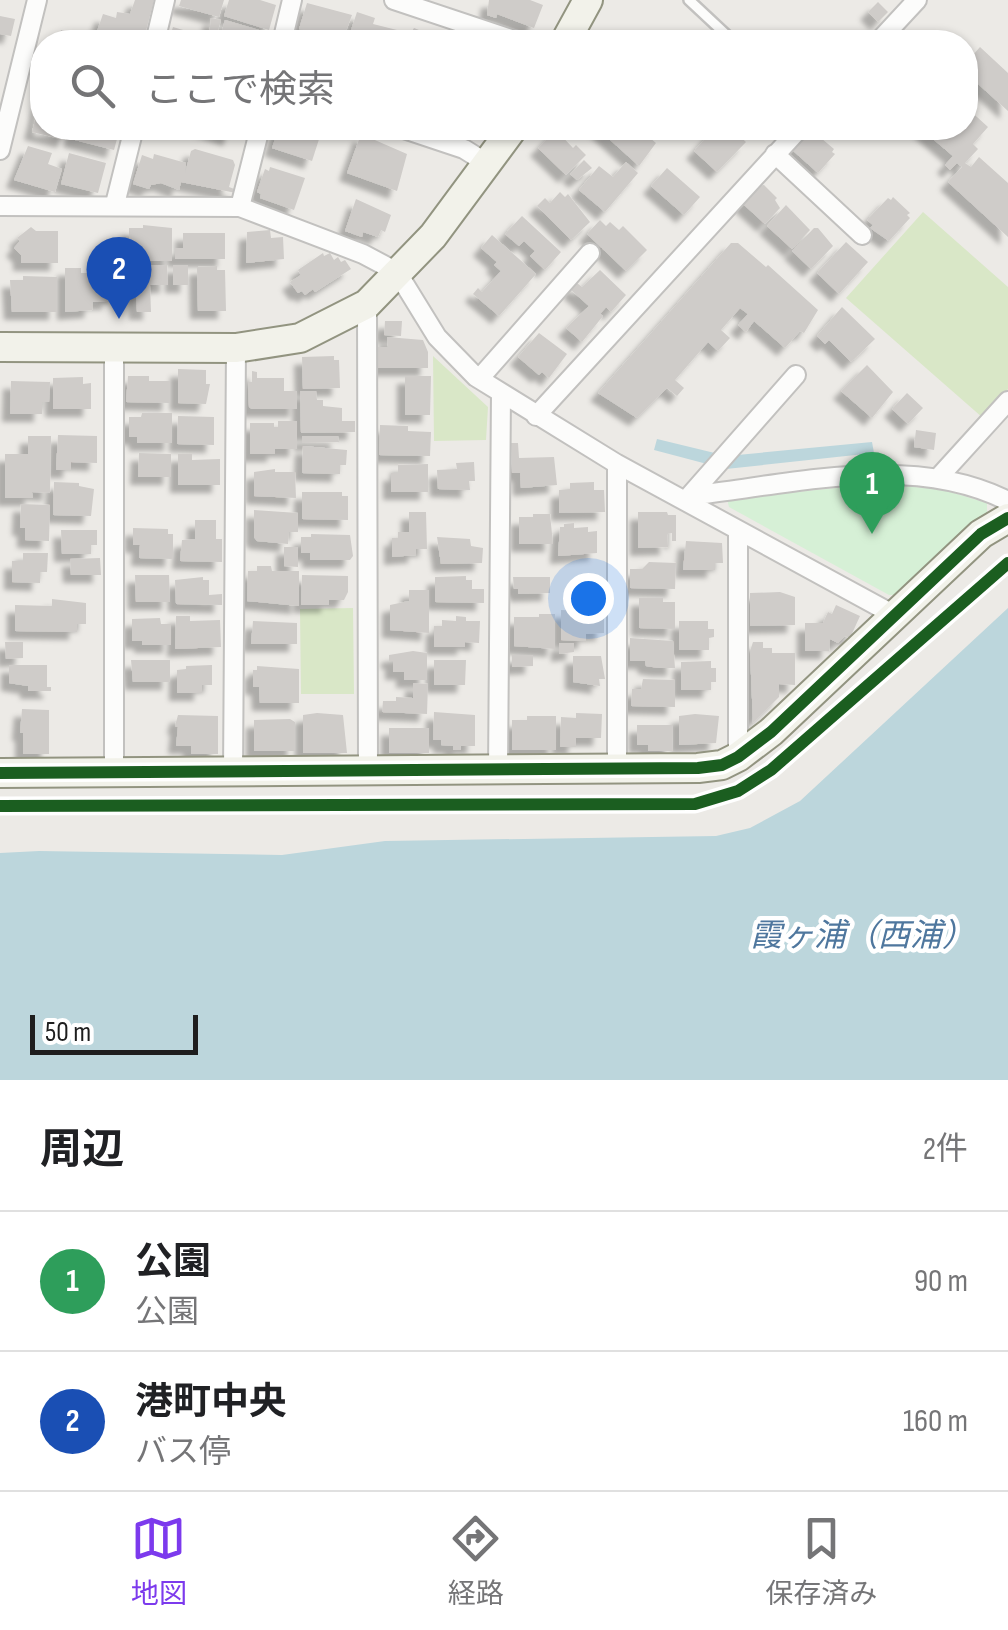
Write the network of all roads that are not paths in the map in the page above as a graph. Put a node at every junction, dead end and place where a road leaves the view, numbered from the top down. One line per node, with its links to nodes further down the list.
1 (37, 0): 19 (street)
2 (166, 0): 8 (street)
3 (292, 0): 9 (street)
4 (394, 0): 10 (street)
5 (588, 0): 11 (street)
6 (690, 0): 12 (lane)
7 (917, 0): 13 (street)
8 (158, 30)
9 (285, 30)
10 (484, 30)
11 (572, 30)
12 (721, 30)
13 (889, 30)
14 (131, 140): 22 (street)
15 (257, 140): 24 (street)
16 (437, 140): 21 (street)
17 (505, 140): 21 (street)
18 (788, 140): 20 (street)
19 (0, 150)
20 (775, 154): 25 (street); 36 (street)
21 (488, 164): 27 (street)
22 (115, 204): 23 (street); 24 (street)
23 (0, 206)
24 (240, 207): 27 (street)
25 (862, 235)
26 (590, 253): 33 (street)
27 (397, 272): 28 (street); 33 (street)
28 (367, 304): 31 (street); 48 (street)
29 (0, 347): 30 (street)
30 (114, 348): 31 (street); 49 (street)
31 (236, 348): 50 (street)
32 (796, 375): 39 (street)
33 (479, 378): 34 (street)
34 (501, 393): 36 (street); 46 (street)
35 (1008, 401): 38 (street)
36 (536, 416): 37 (street)
37 (618, 464): 39 (street); 45 (street)
38 (938, 478): 39 (street); 40 (street)
39 (686, 500): 42 (street)
40 (1008, 501)
41 (1008, 518): 43 (street)
42 (738, 530): 43 (street); 44 (street)
43 (896, 616): 44 (street)
44 (738, 757): 45 (street)
45 (617, 770): 46 (street)
46 (498, 771): 48 (street)
47 (0, 772): 49 (street)
48 (368, 772): 50 (street)
49 (114, 773): 50 (street)
50 (233, 773)

